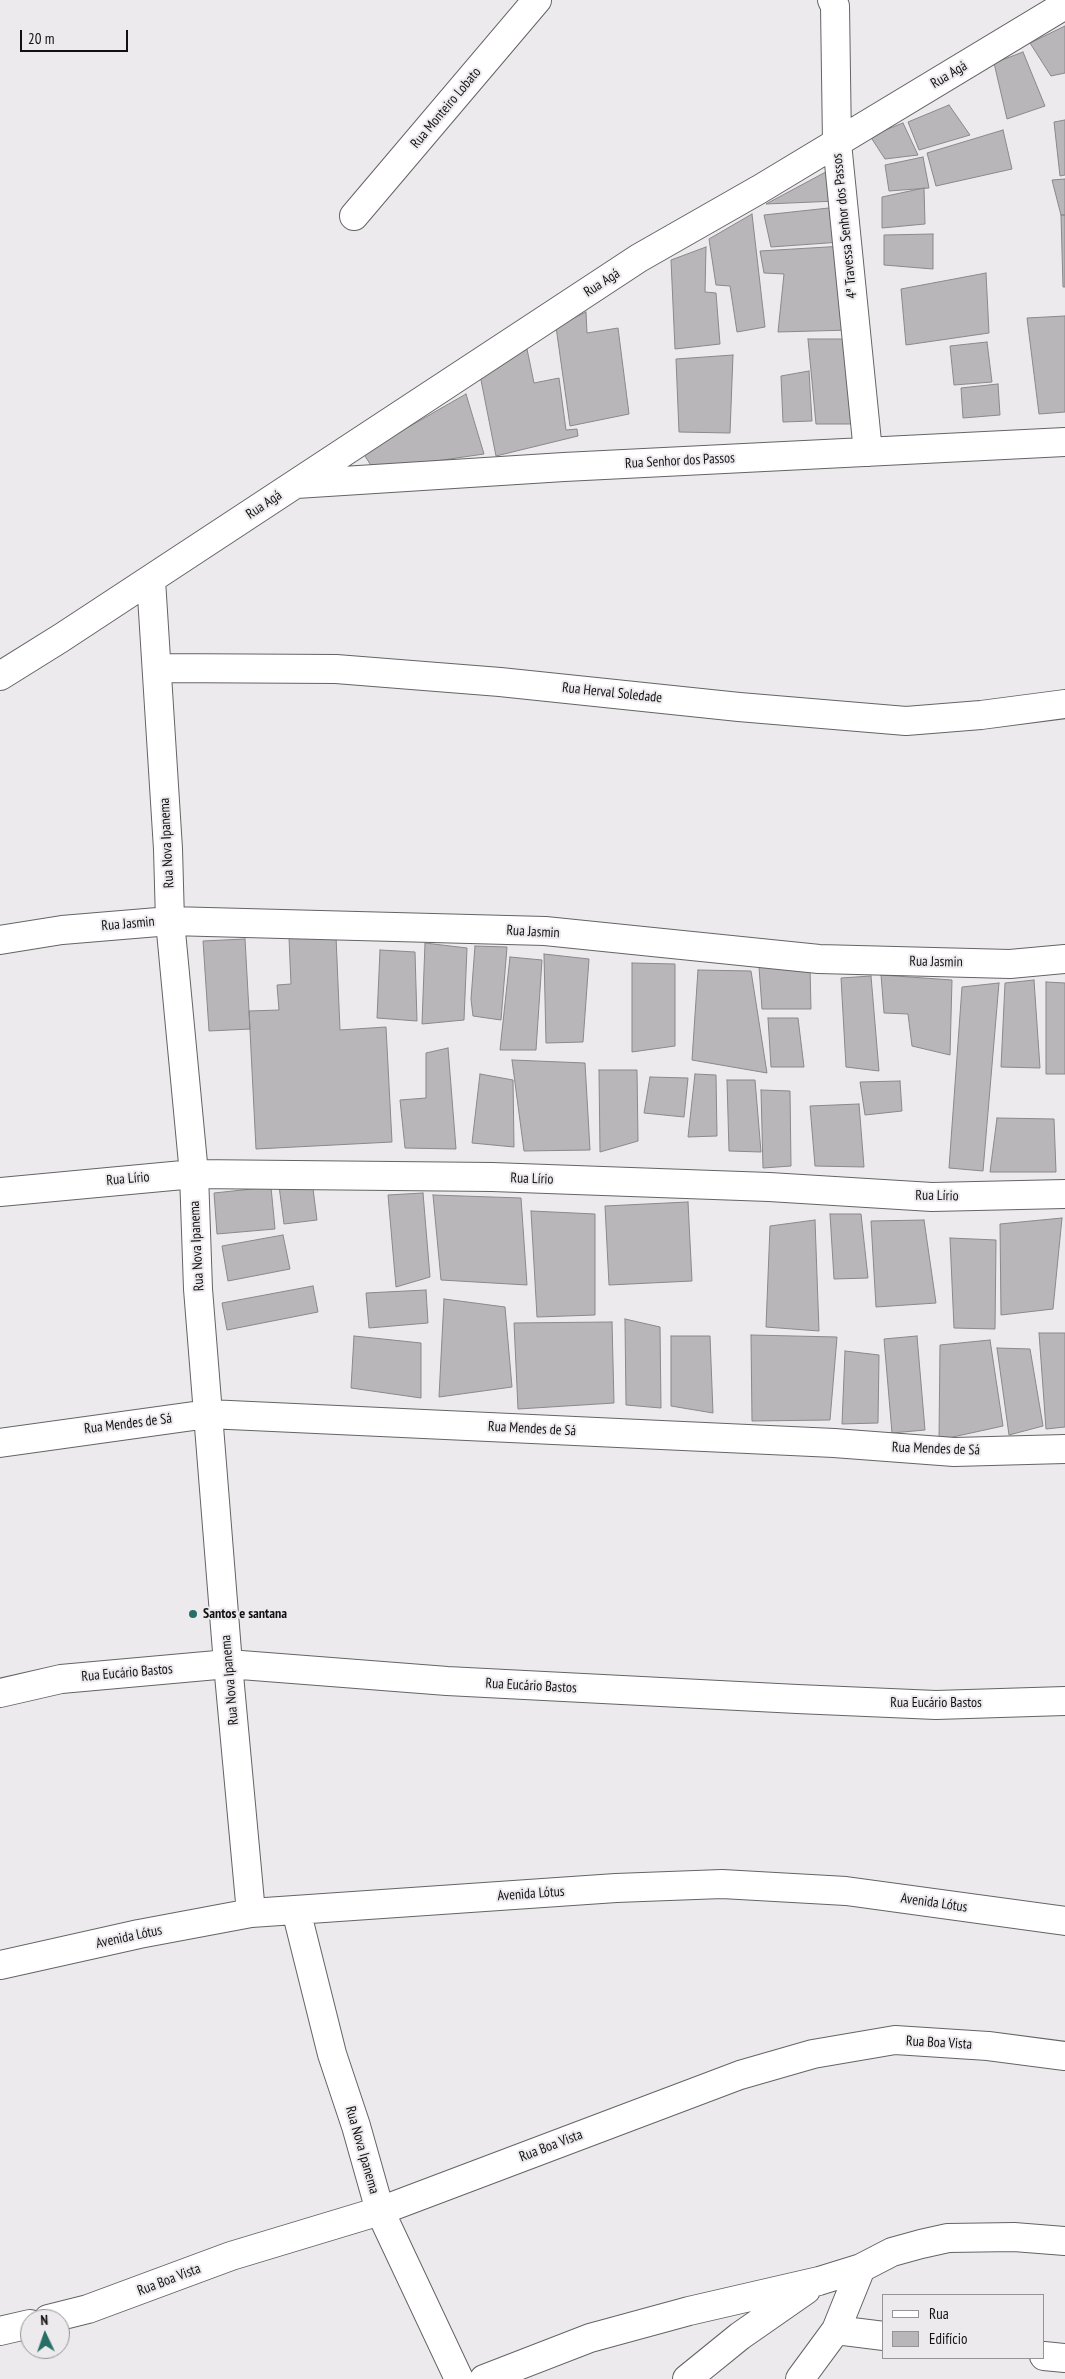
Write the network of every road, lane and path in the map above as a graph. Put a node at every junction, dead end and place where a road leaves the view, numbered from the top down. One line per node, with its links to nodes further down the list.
1 (538, 0): 5 (street, Rua Monteiro Lobato)
2 (832, 0): 4 (street, 4ª Travessa Senhor dos Passos)
3 (1065, 4): 4 (street, Rua Agá)
4 (837, 143): 7 (street, 4ª Travessa Senhor dos Passos); 8 (street, Rua Agá)
5 (354, 216)
6 (1065, 442): 7 (street, Rua Senhor dos Passos)
7 (868, 452): 8 (street, Rua Senhor dos Passos)
8 (295, 484): 9 (street, Rua Agá)
9 (151, 580): 10 (street, Rua Nova Ipanema); 11 (street, Rua Agá)
10 (158, 668): 12 (street, Rua Herval Soledade); 13 (street, Rua Nova Ipanema)
11 (0, 676)
12 (1065, 704)
13 (170, 920): 14 (street, Rua Jasmin); 15 (street, Rua Jasmin); 16 (street, Rua Nova Ipanema)
14 (0, 940)
15 (1065, 959)
16 (194, 1174): 17 (street, Rua Lírio); 18 (street, Rua Lírio); 19 (street, Rua Nova Ipanema)
17 (0, 1192)
18 (1065, 1194)
19 (208, 1414): 20 (street, Rua Mendes de Sá); 21 (street, Rua Mendes de Sá); 22 (street, Rua Nova Ipanema)
20 (0, 1442)
21 (1065, 1449)
22 (228, 1664): 23 (street, Rua Eucário Bastos); 24 (street, Rua Eucário Bastos); 26 (street, Rua Nova Ipanema)
23 (0, 1694)
24 (1065, 1701)
25 (296, 1910): 26 (street, Avenida Lótus); 27 (street, Avenida Lótus); 30 (street, Rua Nova Ipanema)
26 (251, 1912): 28 (street, Avenida Lótus)
27 (1065, 1921)
28 (0, 1964)
29 (1065, 2056): 30 (street, Rua Boa Vista)
30 (380, 2211): 34 (street, Rua Boa Vista); 41 (street, Rua Nova Ipanema)
31 (1065, 2241): 32 (street)
32 (861, 2268): 33 (street); 36 (street)
33 (819, 2281): 42 (street); 43 (street)
34 (70, 2314)
35 (20, 2326): 37 (street)
36 (836, 2330): 38 (street); 44 (street)
37 (0, 2331)
38 (882, 2336)
39 (1045, 2356): 40 (street)
40 (1065, 2358)
41 (459, 2379)
42 (484, 2379)
43 (687, 2379)
44 (800, 2379)

